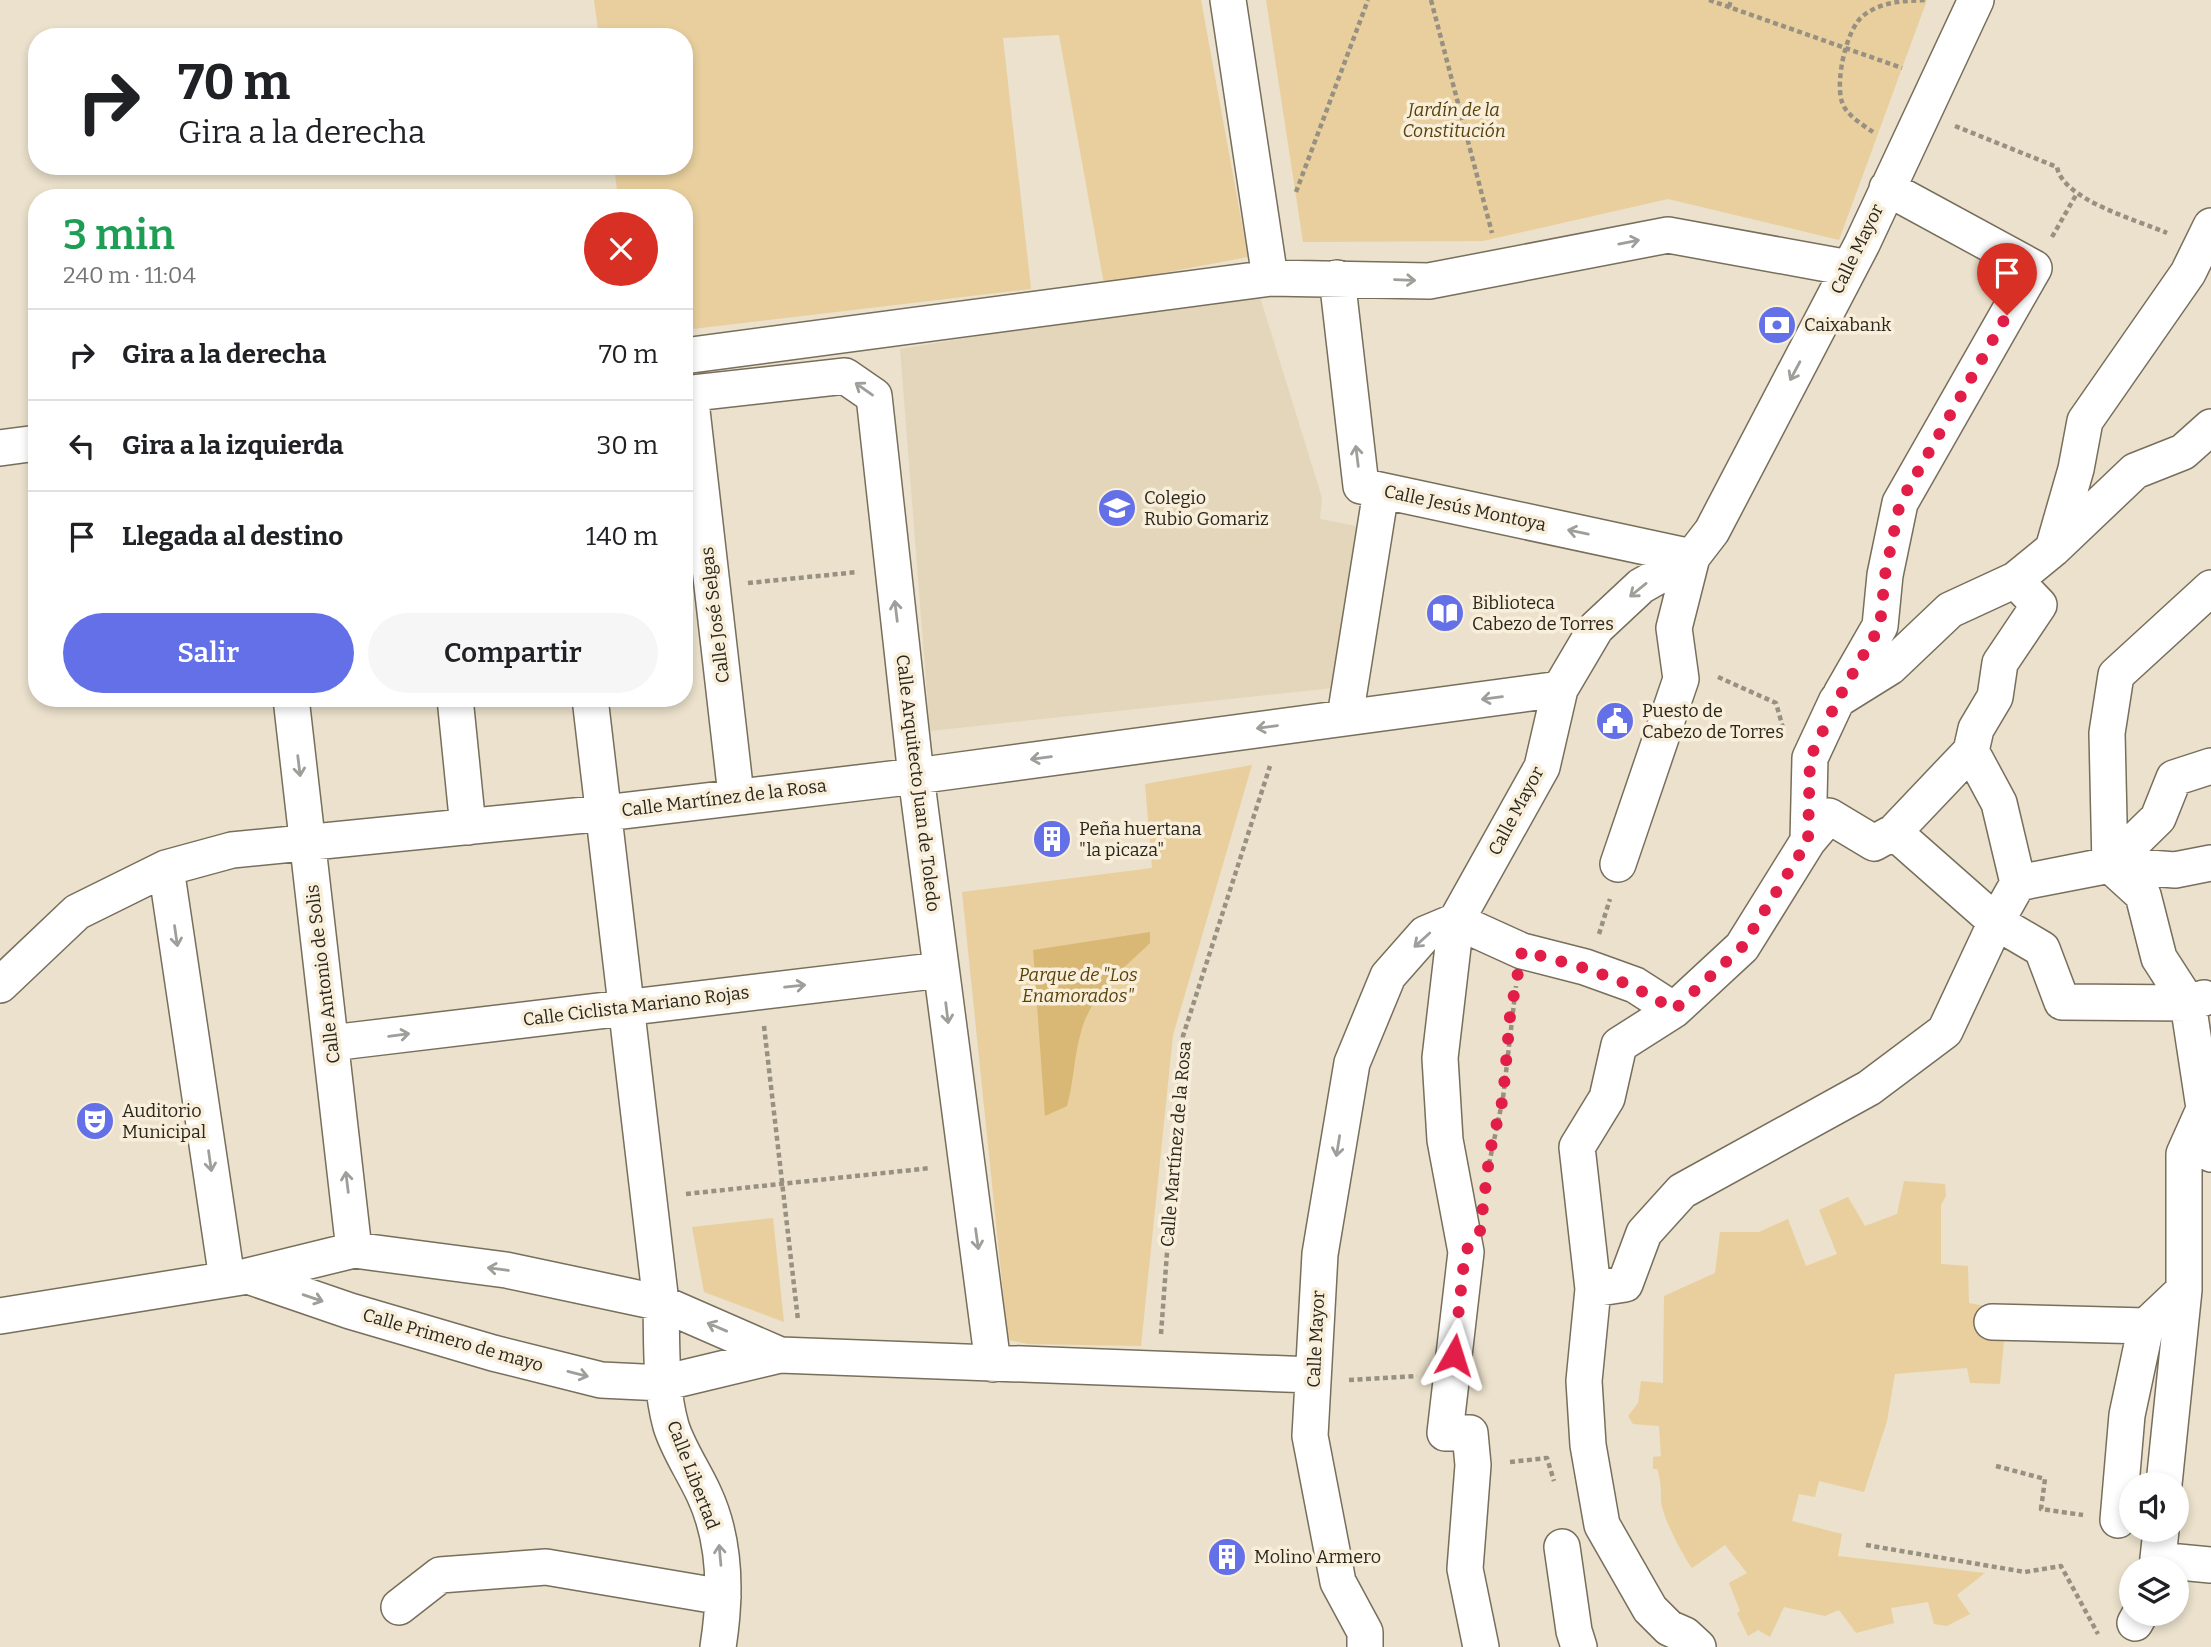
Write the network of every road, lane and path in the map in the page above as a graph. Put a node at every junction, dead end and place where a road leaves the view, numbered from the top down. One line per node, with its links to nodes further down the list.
1 (1228, 0): 20 (street)
2 (1368, 0): 14 (path)
3 (1431, 0): 17 (path)
4 (1709, 0): 8 (path)
5 (1731, 0): 8 (path)
6 (1926, 0): 9 (path)
7 (1976, 0): 11 (street, Calle Mayor)
8 (1729, 7): 9 (path)
9 (1845, 48): 10 (path); 12 (path)
10 (1902, 68)
11 (1929, 100): 13 (street, Calle Mayor); 15 (path)
12 (1878, 134)
13 (1887, 188): 18 (street, Calle Mayor); 19 (street)
14 (1295, 193)
15 (2076, 195): 16 (path); 19 (path)
16 (2206, 235): 29 (street)
17 (1494, 239)
18 (1849, 268): 21 (street, one-way to 18); 30 (street, Calle Mayor, one-way to 30)
19 (2034, 268): 37 (street)
20 (1270, 278): 21 (street); 22 (street)
21 (1337, 278): 28 (street, Calle Jesús Montoya, one-way to 21)
22 (693, 355)
23 (693, 392): 31 (street, Calle Arquitecto Juan de Toledo, one-way to 23)
24 (2211, 427): 29 (street)
25 (693, 439): 33 (street, Calle José Selgas)
26 (28, 444): 27 (street)
27 (0, 448)
28 (1381, 491): 30 (street, Calle Jesús Montoya, one-way to 28); 41 (street)
29 (2053, 549): 32 (street)
30 (1692, 557): 35 (street); 36 (street, Calle Mayor, one-way to 36)
31 (891, 569): 33 (path); 45 (street, Calle Arquitecto Juan de Toledo, one-way to 31)
32 (2015, 580): 37 (street); 43 (street)
33 (712, 586): 47 (street, Calle José Selgas)
34 (2211, 588): 55 (street)
35 (1679, 659): 46 (path); 54 (street)
36 (1560, 690): 41 (street, Calle Martínez de la Rosa, one-way to 41); 58 (street, Calle Mayor)
37 (1837, 701): 46 (street)
38 (292, 707): 52 (street, Calle Antonio de Solis, one-way to 52)
39 (456, 707): 49 (street)
40 (591, 707): 48 (street, Calle Libertad)
41 (1345, 717): 42 (street, Calle Martínez de la Rosa)
42 (1283, 725): 45 (street, Calle Martínez de la Rosa, one-way to 45); 86 (path, Calle Martínez de la Rosa)
43 (1971, 751): 50 (street); 57 (street)
44 (2211, 766): 55 (street)
45 (916, 776): 47 (street, Calle Martínez de la Rosa); 62 (street, Calle Arquitecto Juan de Toledo)
46 (1810, 777): 51 (street)
47 (736, 795): 48 (street, Calle Martínez de la Rosa)
48 (605, 813): 49 (street, Calle Martínez de la Rosa); 66 (street, Calle Libertad)
49 (468, 827): 52 (street, Calle Martínez de la Rosa)
50 (1894, 832): 51 (street); 59 (street)
51 (1808, 841): 67 (street)
52 (307, 842): 56 (street, Calle Martínez de la Rosa); 68 (street, Calle Antonio de Solis)
53 (2211, 863): 55 (street)
54 (1618, 864): 61 (path)
55 (2110, 865): 57 (street); 65 (street)
56 (166, 868): 63 (street, Calle Martínez de la Rosa); 76 (street, one-way to 76)
57 (2018, 883): 59 (street)
58 (1456, 921): 60 (street); 88 (street, Calle Mayor, one-way to 88); 90 (street)
59 (1996, 922): 65 (street); 77 (street)
60 (1522, 951): 61 (street); 72 (path)
61 (1586, 967): 67 (street)
62 (942, 970): 64 (street, Calle Ciclista Mariano Rojas, one-way to 62); 71 (street, Calle Arquitecto Juan de Toledo, one-way to 71)
63 (0, 985)
64 (760, 990): 66 (street, Calle Ciclista Mariano Rojas); 73 (path)
65 (2199, 1000): 69 (street)
66 (627, 1007): 68 (street, Calle Ciclista Mariano Rojas, one-way to 66); 79 (street, Calle Libertad)
67 (1674, 1010): 77 (street)
68 (331, 1043): 75 (street, Calle Antonio de Solis, one-way to 68)
69 (2205, 1107): 70 (street); 78 (street)
70 (2211, 1154)
71 (967, 1164): 73 (path); 85 (street, Calle Arquitecto Juan de Toledo, one-way to 85)
72 (1487, 1178)
73 (782, 1183): 74 (path); 82 (path)
74 (675, 1196)
75 (354, 1250): 76 (street, Calle Primero de mayo); 79 (street, one-way to 75)
76 (238, 1277): 80 (street, Calle Primero de mayo); 89 (street, Calle Primero de mayo, one-way to 89)
77 (1593, 1289): 93 (street)
78 (2184, 1290): 83 (street); 92 (street)
79 (662, 1303): 84 (street, one-way to 79); 89 (street, Calle Libertad)
80 (0, 1316)
81 (1992, 1322): 83 (street)
82 (799, 1324)
83 (2146, 1326): 94 (street)
84 (780, 1355): 85 (street); 89 (street, Calle Primero de mayo)
85 (993, 1364): 86 (street)
86 (1158, 1369): 88 (street)
87 (1428, 1376): 88 (path)
88 (1313, 1378): 103 (street, Calle Mayor)
89 (663, 1383): 99 (street, Calle Libertad, one-way to 89)
90 (1473, 1465): 93 (path); 104 (street)
91 (1996, 1466): 94 (path)
92 (2165, 1472)
93 (1597, 1496): 106 (street)
94 (2118, 1520)
95 (1866, 1545): 101 (path)
96 (1563, 1547): 105 (street)
97 (2159, 1552): 98 (street)
98 (2211, 1565)
99 (723, 1597): 100 (street); 102 (street, Calle Libertad)
100 (399, 1607)
101 (2130, 1626)
102 (718, 1647)
103 (1365, 1647)
104 (1481, 1647)
105 (1579, 1647)
106 (1698, 1647)

